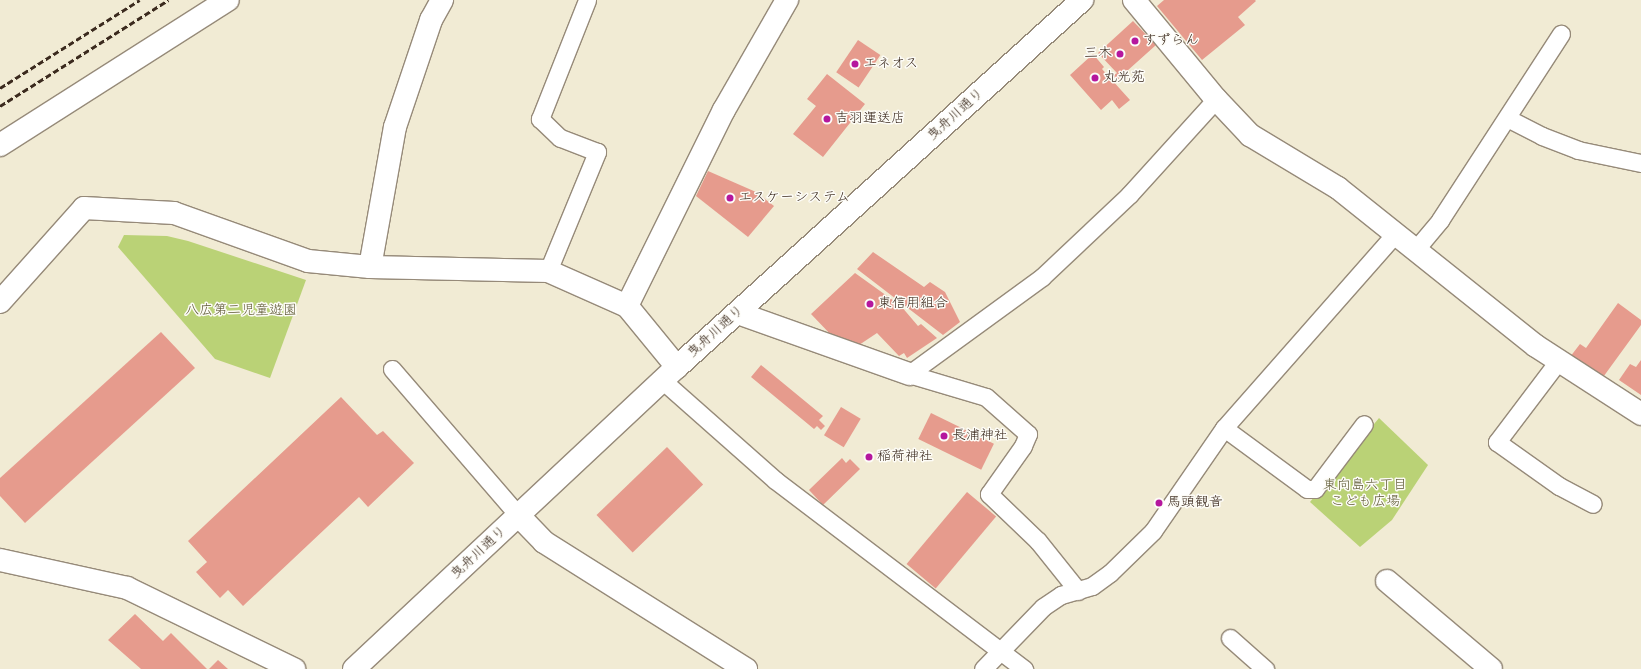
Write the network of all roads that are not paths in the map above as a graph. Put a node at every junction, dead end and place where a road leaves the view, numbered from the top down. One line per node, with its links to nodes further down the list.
1 (228, 0): 10 (street)
2 (442, 0): 14 (street)
3 (587, 0): 15 (lane)
4 (787, 0): 17 (street)
5 (1082, 0): 18 (street, 曳舟川通り)
6 (1134, 0): 8 (street)
7 (1561, 34): 9 (lane)
8 (1216, 99): 12 (street); 22 (lane)
9 (1507, 118): 11 (lane); 13 (lane)
10 (0, 145)
11 (1641, 163)
12 (1396, 233): 13 (street); 25 (lane)
13 (1416, 249): 19 (street)
14 (370, 266): 15 (street); 16 (street)
15 (548, 272): 17 (street)
16 (0, 302)
17 (627, 306): 21 (street)
18 (738, 313): 21 (street, 曳舟川通り); 22 (street)
19 (1559, 360): 23 (street); 26 (lane)
20 (392, 369): 27 (lane)
21 (670, 373): 27 (street, 曳舟川通り); 32 (lane)
22 (908, 374): 30 (lane)
23 (1641, 414)
24 (1364, 424): 25 (lane)
25 (1224, 428): 30 (lane)
26 (1593, 504)
27 (520, 516): 34 (street, 曳舟川通り); 35 (street)
28 (0, 560): 33 (street)
29 (1387, 581): 39 (street)
30 (1078, 591): 32 (lane)
31 (1230, 638): 38 (lane)
32 (999, 650): 36 (lane); 37 (lane)
33 (294, 669)
34 (354, 669)
35 (746, 669)
36 (983, 669)
37 (1024, 669)
38 (1265, 669)
39 (1491, 669)

